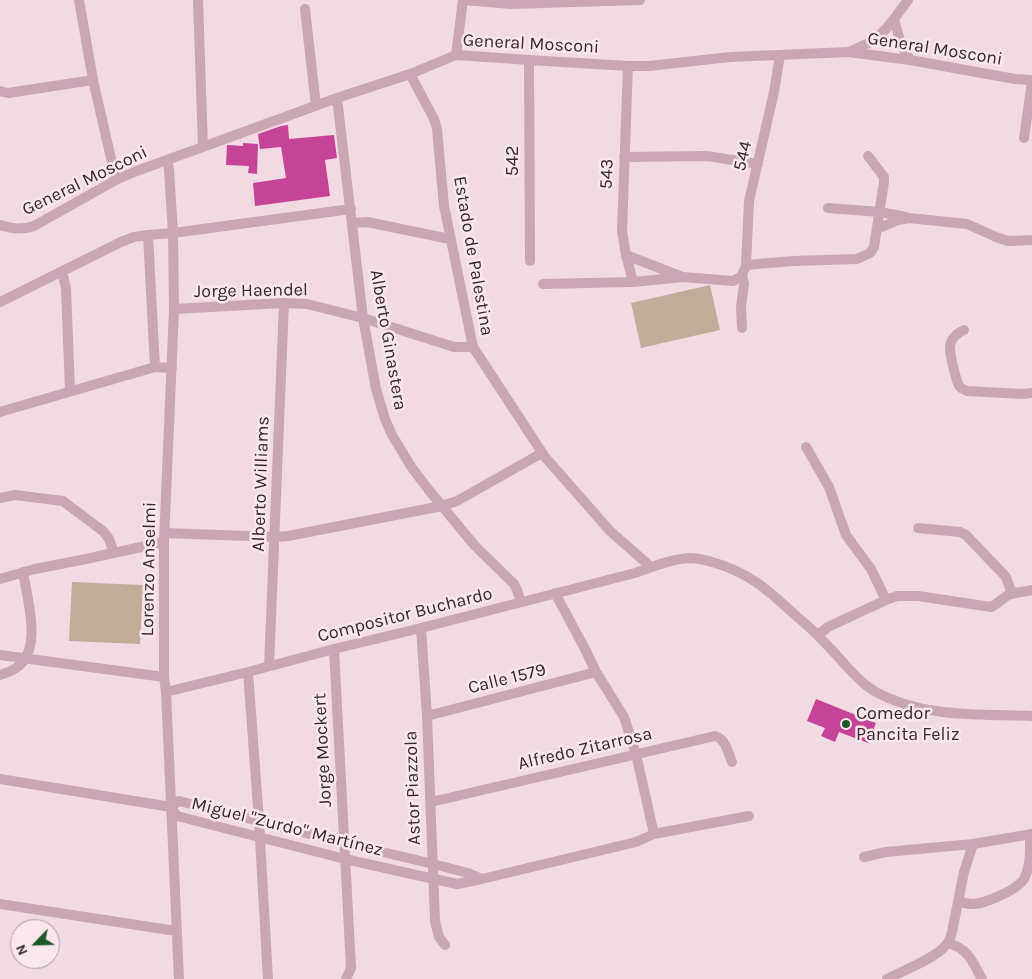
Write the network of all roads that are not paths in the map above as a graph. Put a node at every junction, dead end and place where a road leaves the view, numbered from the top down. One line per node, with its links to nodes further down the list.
1 (79, 0): 16 (street)
2 (198, 0): 22 (street)
3 (463, 0): 6 (street); 10 (street)
4 (640, 0): 6 (street)
5 (908, 0): 8 (street)
6 (599, 1)
7 (305, 9): 20 (street)
8 (894, 20): 9 (street); 13 (street)
9 (848, 52): 11 (street, General Mosconi); 13 (street, General Mosconi)
10 (456, 55): 12 (street, General Mosconi); 15 (street, General Mosconi)
11 (780, 56): 14 (street, General Mosconi); 26 (street, 544)
12 (529, 60): 14 (street, General Mosconi); 40 (street, 542)
13 (910, 60): 17 (street, General Mosconi)
14 (628, 66): 24 (street, 543)
15 (410, 74): 19 (street, General Mosconi); 37 (street, Estado de Palestina)
16 (93, 80): 18 (street); 27 (street)
17 (1032, 81): 21 (street)
18 (0, 91)
19 (336, 98): 20 (street, General Mosconi); 29 (street, Alberto Ginastera)
20 (316, 106): 22 (street, General Mosconi)
21 (1024, 138)
22 (203, 147): 25 (street, General Mosconi)
23 (868, 156): 30 (street)
24 (624, 157): 26 (street); 39 (street, 543)
25 (167, 160): 27 (street, General Mosconi); 35 (street, Lorenzo Anselmi)
26 (758, 164): 41 (street, 544)
27 (116, 180): 33 (street, General Mosconi)
28 (828, 208): 30 (street)
29 (351, 209): 32 (street, Alberto Ginastera); 35 (street)
30 (880, 212): 31 (street); 34 (street)
31 (909, 218): 34 (street); 38 (street)
32 (352, 223): 37 (street); 49 (street, Alberto Ginastera)
33 (0, 225)
34 (877, 229): 41 (street)
35 (173, 233): 36 (street); 48 (street, Lorenzo Anselmi)
36 (148, 235): 42 (street); 53 (street)
37 (450, 239): 52 (street, Estado de Palestina)
38 (1032, 240)
39 (626, 254): 43 (street); 44 (street, 543)
40 (530, 261)
41 (744, 270): 43 (street); 50 (street, 544)
42 (62, 272): 46 (street); 55 (street)
43 (683, 277): 44 (street)
44 (633, 282): 45 (street)
45 (543, 284)
46 (0, 302)
47 (284, 303): 48 (street, Jorge Haendel); 49 (street, Jorge Haendel); 63 (street, Alberto Williams)
48 (174, 309): 54 (street, Lorenzo Anselmi)
49 (363, 318): 52 (street, Jorge Haendel); 61 (street, Alberto Ginastera)
50 (742, 328)
51 (964, 330): 56 (street)
52 (473, 347): 59 (street, Estado de Palestina)
53 (155, 367): 54 (street); 55 (street)
54 (172, 368): 64 (street, Lorenzo Anselmi)
55 (70, 391): 57 (street)
56 (1032, 393)
57 (0, 412)
58 (806, 447): 72 (street)
59 (542, 453): 61 (street); 66 (street, Estado de Palestina)
60 (0, 498): 65 (street)
61 (442, 506): 63 (street); 73 (street, Alberto Ginastera)
62 (918, 528): 71 (street)
63 (275, 537): 64 (street); 79 (street, Alberto Williams)
64 (165, 538): 65 (street); 83 (street, Lorenzo Anselmi)
65 (114, 553): 67 (street)
66 (651, 567): 70 (street, Compositor Buchardo); 75 (street, Compositor Buchardo)
67 (23, 572): 68 (street); 78 (street)
68 (0, 579)
69 (1032, 590): 71 (street)
70 (555, 593): 73 (street, Compositor Buchardo); 81 (street)
71 (1012, 594): 72 (street)
72 (886, 600): 75 (street)
73 (521, 602): 74 (street, Compositor Buchardo)
74 (421, 628): 76 (street, Compositor Buchardo); 85 (street, Astor Piazzola)
75 (818, 635): 86 (street, Compositor Buchardo)
76 (334, 649): 79 (street, Compositor Buchardo); 97 (street, Jorge Mockert)
77 (0, 655): 78 (street)
78 (26, 658): 82 (street); 83 (street)
79 (269, 666): 80 (street, Compositor Buchardo)
80 (248, 672): 84 (street, Compositor Buchardo); 93 (street)
81 (596, 672): 85 (street, Calle 1579); 87 (street)
82 (0, 675)
83 (164, 677): 84 (street, Lorenzo Anselmi)
84 (166, 692): 91 (street, Lorenzo Anselmi)
85 (427, 716): 90 (street, Astor Piazzola)
86 (1032, 716)
87 (636, 754): 88 (street, Alfredo Zitarrosa); 90 (street, Alfredo Zitarrosa); 94 (street)
88 (732, 762)
89 (0, 779): 91 (street)
90 (431, 802): 101 (street, Astor Piazzola)
91 (170, 807): 93 (street, Miguel "Zurdo" Martínez); 96 (street, Miguel "Zurdo" Martínez); 106 (street, Lorenzo Anselmi)
92 (749, 816): 94 (street, Miguel "Zurdo" Martínez)
93 (259, 820): 96 (street); 97 (street, Miguel "Zurdo" Martínez)
94 (654, 834): 103 (street, Miguel "Zurdo" Martínez)
95 (1031, 834): 98 (street); 104 (street)
96 (259, 837): 100 (street, Miguel "Zurdo" Martínez); 110 (street)
97 (344, 844): 100 (street, Jorge Mockert); 101 (street, Miguel "Zurdo" Martínez)
98 (973, 844): 99 (street); 104 (street)
99 (864, 858)
100 (345, 859): 102 (street, Miguel "Zurdo" Martínez); 111 (street, Jorge Mockert)
101 (433, 864): 102 (street, Astor Piazzola); 103 (street, Miguel "Zurdo" Martínez)
102 (434, 879): 103 (street, Miguel "Zurdo" Martínez); 108 (street, Astor Piazzola)
103 (482, 879)
104 (958, 901): 107 (street)
105 (0, 904): 106 (street)
106 (176, 931): 109 (street, Lorenzo Anselmi)
107 (948, 943): 112 (street); 113 (street)
108 (445, 945)
109 (179, 979)
110 (268, 979)
111 (346, 979)
112 (887, 979)
113 (982, 979)

